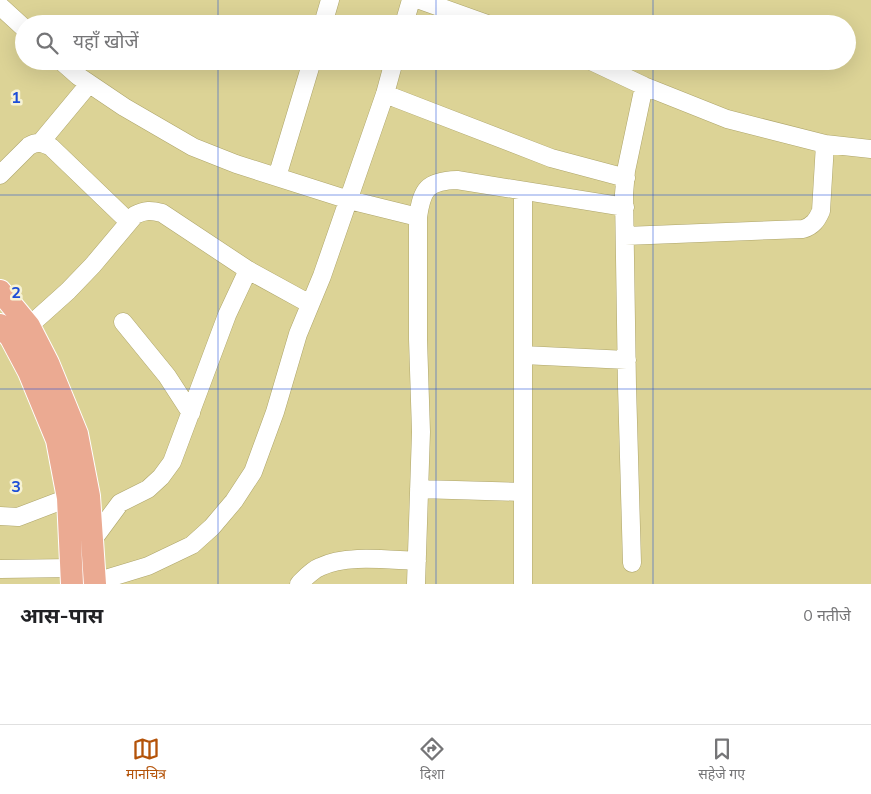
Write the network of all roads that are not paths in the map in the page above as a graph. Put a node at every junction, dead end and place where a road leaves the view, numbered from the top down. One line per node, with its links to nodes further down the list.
1 (330, 0): 5 (street)
2 (411, 0): 6 (street)
3 (420, 0): 7 (street)
4 (0, 6): 8 (street)
5 (326, 15)
6 (407, 15)
7 (462, 15)
8 (15, 20)
9 (72, 70): 13 (street)
10 (309, 70): 20 (street)
11 (392, 70): 15 (street)
12 (611, 70): 14 (street)
13 (89, 84): 16 (street); 20 (street)
14 (644, 86): 17 (street); 21 (street)
15 (385, 94): 21 (street); 23 (street)
16 (40, 143): 19 (street); 26 (street)
17 (825, 144): 18 (street); 27 (street)
18 (871, 149)
19 (0, 175)
20 (278, 177): 23 (street)
21 (626, 178): 24 (street)
22 (523, 191): 24 (street); 25 (street); 34 (street)
23 (349, 200): 25 (street); 30 (street)
24 (625, 207): 27 (street)
25 (404, 214): 37 (street)
26 (129, 222): 28 (street); 33 (street)
27 (625, 236): 35 (street)
28 (248, 270): 30 (street); 36 (street)
29 (0, 291): 33 (main road)
30 (310, 304): 46 (street)
31 (124, 322): 36 (street)
32 (0, 324): 39 (main road)
33 (29, 326): 41 (main road)
34 (523, 355): 35 (street); 38 (street)
35 (627, 360): 43 (street)
36 (191, 413): 41 (street)
37 (419, 489): 38 (street); 42 (street)
38 (523, 492): 49 (street)
39 (68, 498): 40 (street); 45 (main road)
40 (0, 516)
41 (92, 541): 46 (main road)
42 (417, 561): 47 (street); 48 (street)
43 (632, 563)
44 (0, 569): 45 (street)
45 (72, 576)
46 (95, 583)
47 (299, 584)
48 (416, 584)
49 (523, 584)

